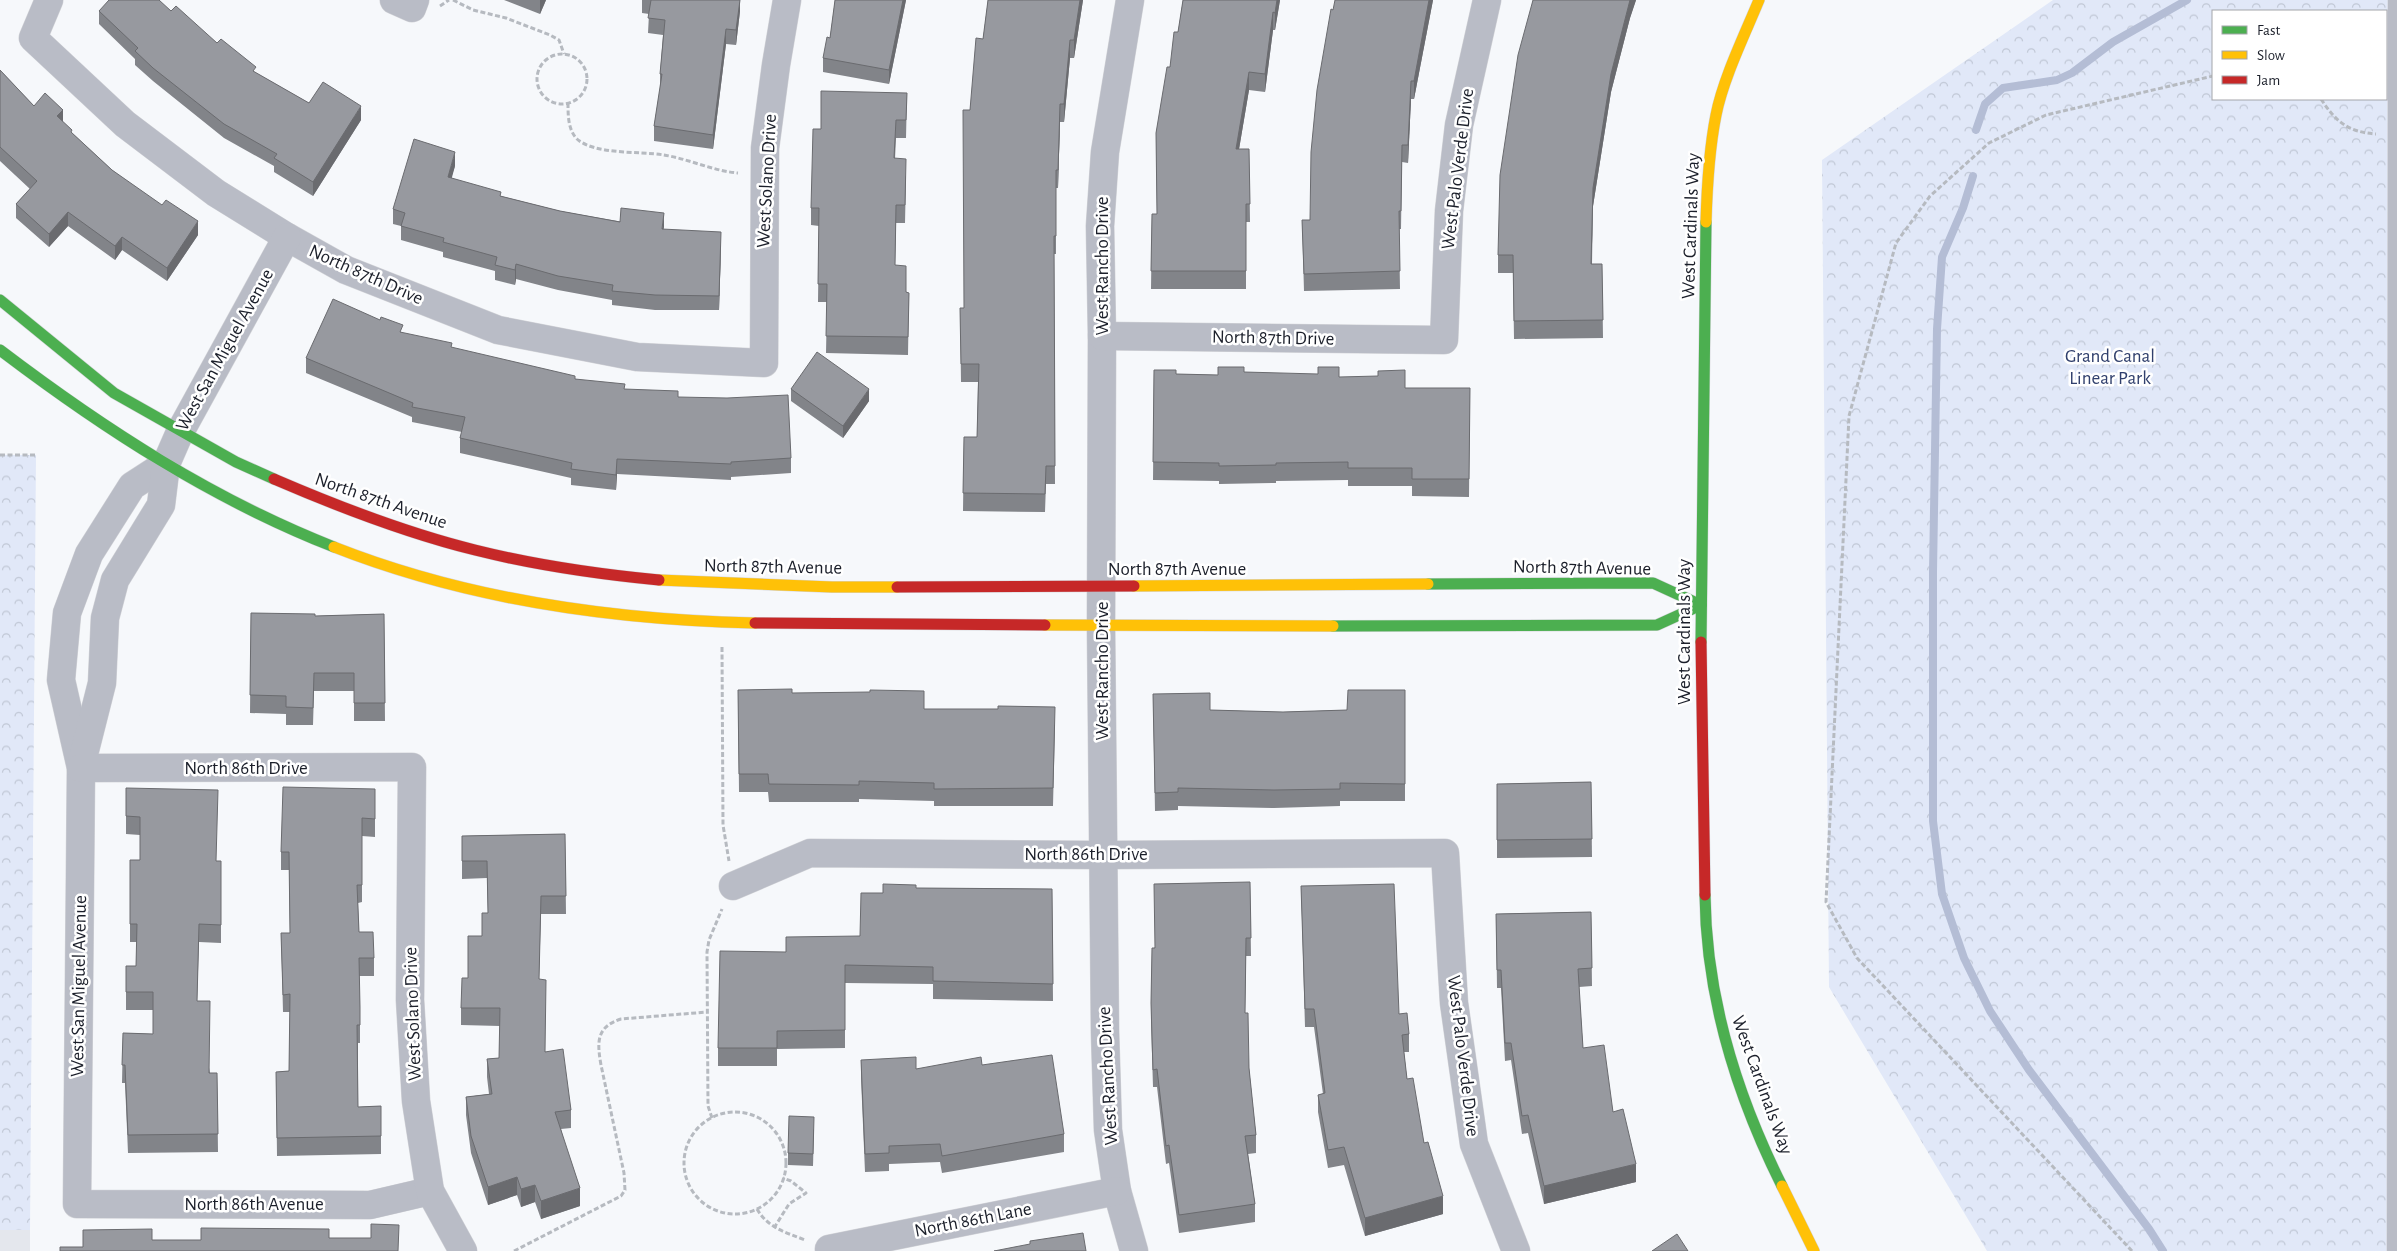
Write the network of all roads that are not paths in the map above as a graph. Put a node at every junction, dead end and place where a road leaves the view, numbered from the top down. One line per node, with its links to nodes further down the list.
1 (49, 0): 7 (street, North 87th Drive)
2 (788, 0): 12 (street, West Solano Drive)
3 (1130, 0): 9 (street, West Rancho Drive)
4 (1487, 0): 10 (street, West Palo Verde Drive)
5 (1758, 0): 16 (street, West Cardinals Way)
6 (2395, 0): 33 (lane)
7 (287, 237): 12 (street, North 87th Drive); 13 (street, West San Miguel Avenue)
8 (0, 300): 13 (street, North 87th Avenue)
9 (1102, 336): 10 (street, North 87th Drive); 15 (street, West Rancho Drive)
10 (1444, 340)
11 (0, 350): 14 (street)
12 (764, 363)
13 (180, 432): 14 (street, West San Miguel Avenue); 15 (street, North 87th Avenue)
14 (166, 464): 17 (street); 18 (street, West San Miguel Avenue); 19 (street, West San Miguel Avenue)
15 (1102, 587): 16 (street, North 87th Avenue); 17 (street, West Rancho Drive)
16 (1701, 605): 17 (street); 32 (street, West Cardinals Way)
17 (1101, 626): 23 (street, West Rancho Drive)
18 (65, 635): 19 (street); 21 (street, West San Miguel Avenue)
19 (104, 638): 21 (street, West San Miguel Avenue)
20 (412, 767): 21 (street, North 86th Drive); 25 (street, West Solano Drive)
21 (81, 768): 27 (street, West San Miguel Avenue)
22 (1445, 853): 23 (street, North 86th Drive); 31 (street, West Palo Verde Drive)
23 (1103, 855): 24 (street, North 86th Drive); 26 (street, West Rancho Drive)
24 (733, 886)
25 (430, 1191): 27 (street, North 86th Avenue); 29 (street, West Solano Drive)
26 (1117, 1191): 28 (street, North 86th Lane); 30 (street, West Rancho Drive)
27 (77, 1204)
28 (829, 1249)
29 (463, 1251)
30 (1134, 1251)
31 (1516, 1251)
32 (1814, 1251)
33 (2394, 1251)

